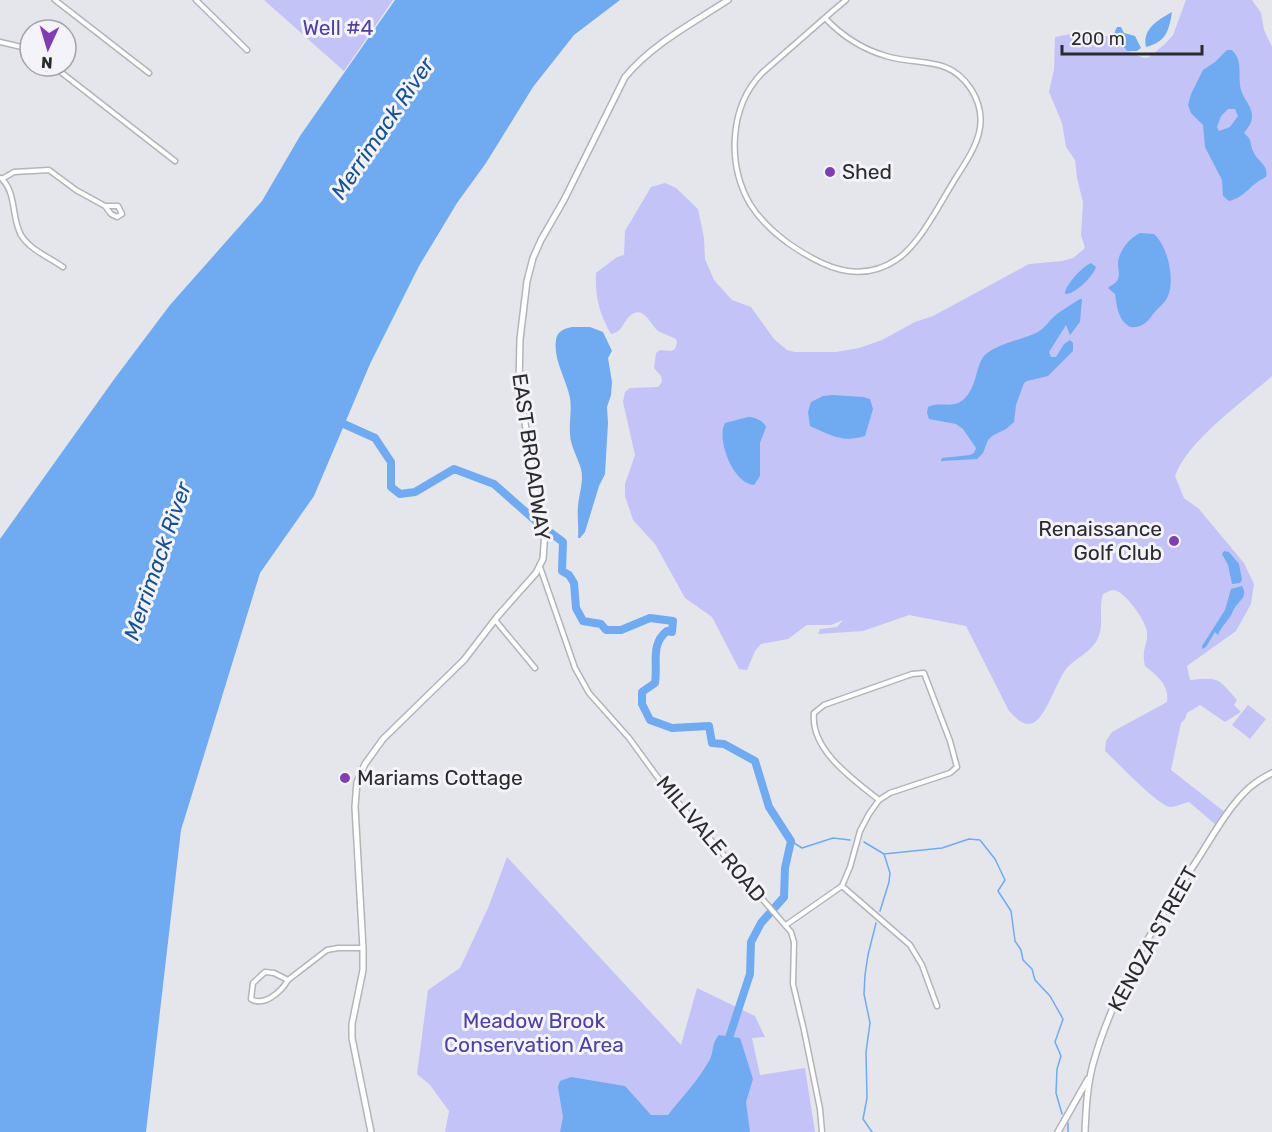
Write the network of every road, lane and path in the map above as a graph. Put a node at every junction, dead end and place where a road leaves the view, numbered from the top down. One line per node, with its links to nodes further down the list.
1 (55, 0): 9 (street)
2 (196, 0): 8 (street)
3 (728, 0): 15 (street, EAST BROADWAY)
4 (846, 0): 5 (street)
5 (825, 18): 5 (street)
6 (0, 42): 7 (street)
7 (18, 46)
8 (246, 50)
9 (149, 73)
10 (68, 78): 11 (street)
11 (175, 161)
12 (1, 178): 13 (street); 14 (street)
13 (105, 207)
14 (63, 267)
15 (540, 567): 16 (street, EAST BROADWAY); 21 (street, MILLVALE ROAD)
16 (495, 620): 17 (street); 22 (street, EAST BROADWAY)
17 (535, 668)
18 (1272, 773): 25 (street, KENOZA STREET)
19 (879, 800): 19 (street); 20 (street)
20 (842, 886): 21 (street); 24 (street)
21 (786, 925): 27 (street)
22 (363, 948): 23 (street); 26 (street, EAST BROADWAY)
23 (288, 981): 23 (street)
24 (937, 1006)
25 (1090, 1075): 28 (street); 29 (street, KENOZA STREET)
26 (371, 1132)
27 (822, 1132)
28 (1058, 1132)
29 (1085, 1132)

